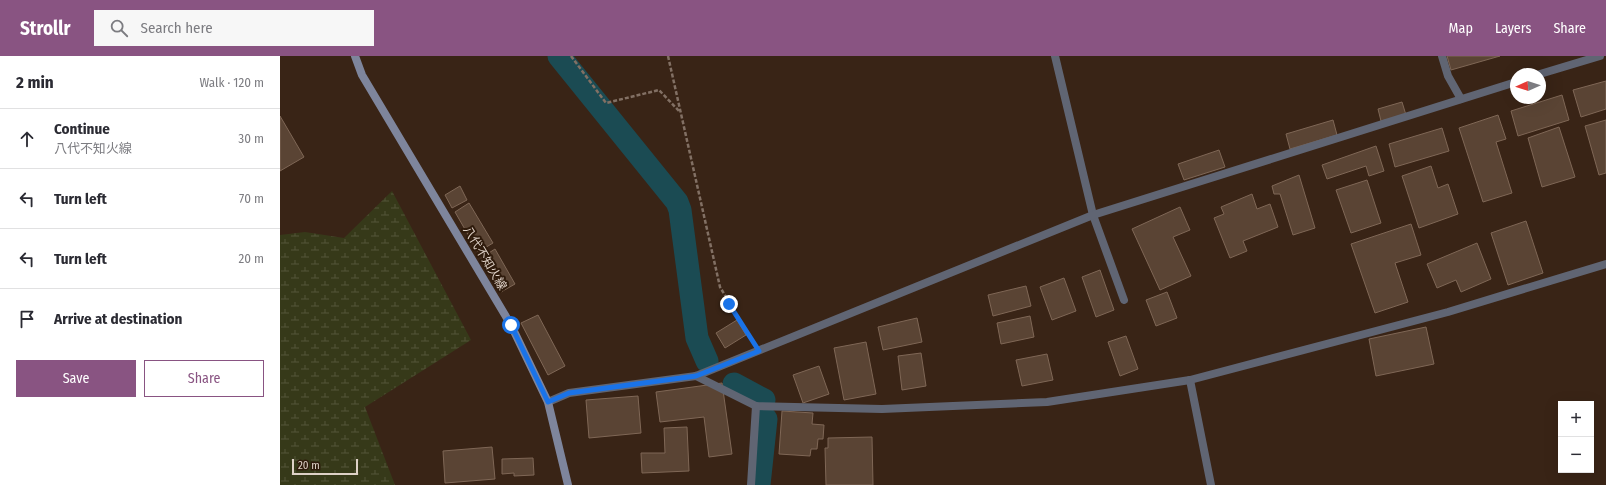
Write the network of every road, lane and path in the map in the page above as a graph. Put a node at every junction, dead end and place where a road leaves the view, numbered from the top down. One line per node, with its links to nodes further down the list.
1 (354, 56): 17 (main road, 八代不知火線)
2 (571, 56): 10 (path)
3 (668, 56): 10 (path)
4 (1055, 56): 11 (street)
5 (1442, 56): 9 (street)
6 (1600, 56): 7 (street)
7 (1546, 72)
8 (1510, 84): 9 (street)
9 (1461, 99): 11 (street)
10 (680, 112): 14 (path)
11 (1093, 215): 13 (street); 14 (street)
12 (1606, 264): 16 (street)
13 (1124, 300)
14 (759, 351): 15 (street)
15 (696, 376): 17 (street); 18 (street)
16 (1190, 380): 18 (street); 21 (street)
17 (548, 402): 19 (main road, 八代不知火線)
18 (756, 406): 20 (street)
19 (568, 485)
20 (751, 485)
21 (1211, 485)

